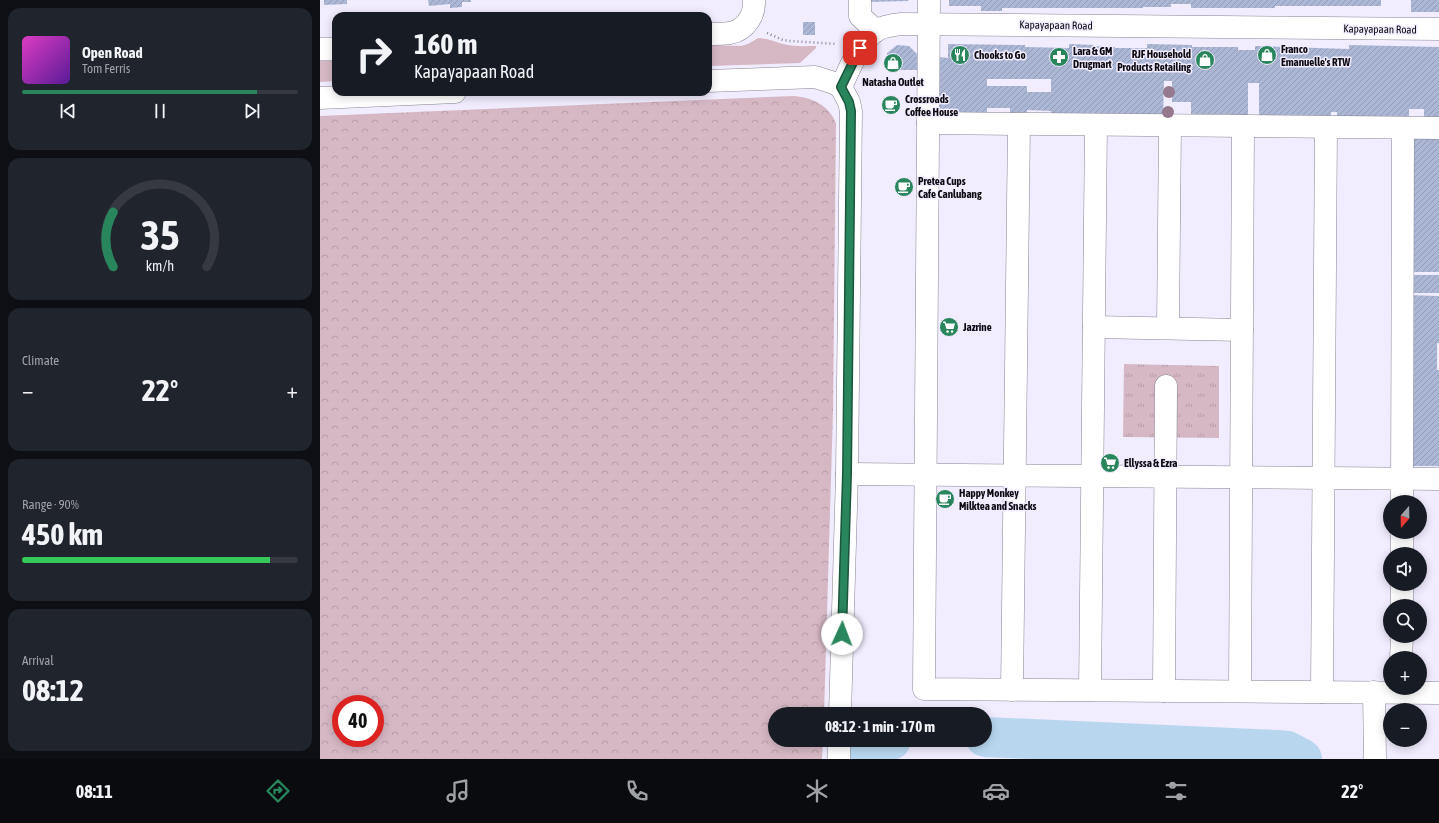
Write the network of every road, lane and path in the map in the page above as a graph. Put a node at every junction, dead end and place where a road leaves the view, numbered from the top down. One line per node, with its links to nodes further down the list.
1 (754, 0): 4 (street)
2 (860, 0): 7 (street)
3 (929, 0): 5 (street)
4 (747, 23): 8 (street); 9 (path)
5 (928, 24): 6 (street, Kapayapaan Road); 7 (street, Kapayapaan Road); 16 (street)
6 (1439, 29)
7 (876, 31): 13 (street, Kapayapaan Road)
8 (712, 34)
9 (816, 43)
10 (320, 49): 11 (street)
11 (332, 49)
12 (712, 81): 13 (street)
13 (841, 87): 28 (street)
14 (365, 96): 15 (street)
15 (320, 98)
16 (928, 123): 17 (street); 29 (street)
17 (1020, 124): 18 (street); 30 (street)
18 (1096, 125): 19 (street); 24 (street)
19 (1170, 126): 20 (street); 25 (street)
20 (1243, 127): 21 (street); 26 (street)
21 (1326, 127): 22 (street); 34 (street)
22 (1403, 128): 23 (street); 35 (street)
23 (1439, 128)
24 (1094, 327): 25 (street); 31 (street)
25 (1168, 328): 26 (street)
26 (1242, 330): 33 (street)
27 (1166, 386): 32 (street)
28 (847, 474): 29 (street); 47 (street)
29 (925, 475): 30 (street); 38 (street)
30 (1015, 476): 31 (street); 38 (street)
31 (1092, 476): 32 (street); 39 (street)
32 (1166, 477): 33 (street); 40 (street)
33 (1241, 477): 34 (street); 41 (street)
34 (1324, 478): 35 (street); 43 (street)
35 (1402, 479): 36 (street); 37 (street)
36 (1439, 479)
37 (1402, 495)
38 (1012, 690): 39 (street)
39 (1090, 690): 40 (street)
40 (1164, 691): 41 (street)
41 (1240, 691): 43 (street)
42 (1383, 691): 44 (street)
43 (1322, 692): 44 (street)
44 (1374, 692): 50 (street)
45 (1427, 692): 46 (street)
46 (1439, 693)
47 (840, 707)
48 (839, 747): 49 (street)
49 (839, 759)
50 (1375, 759)

